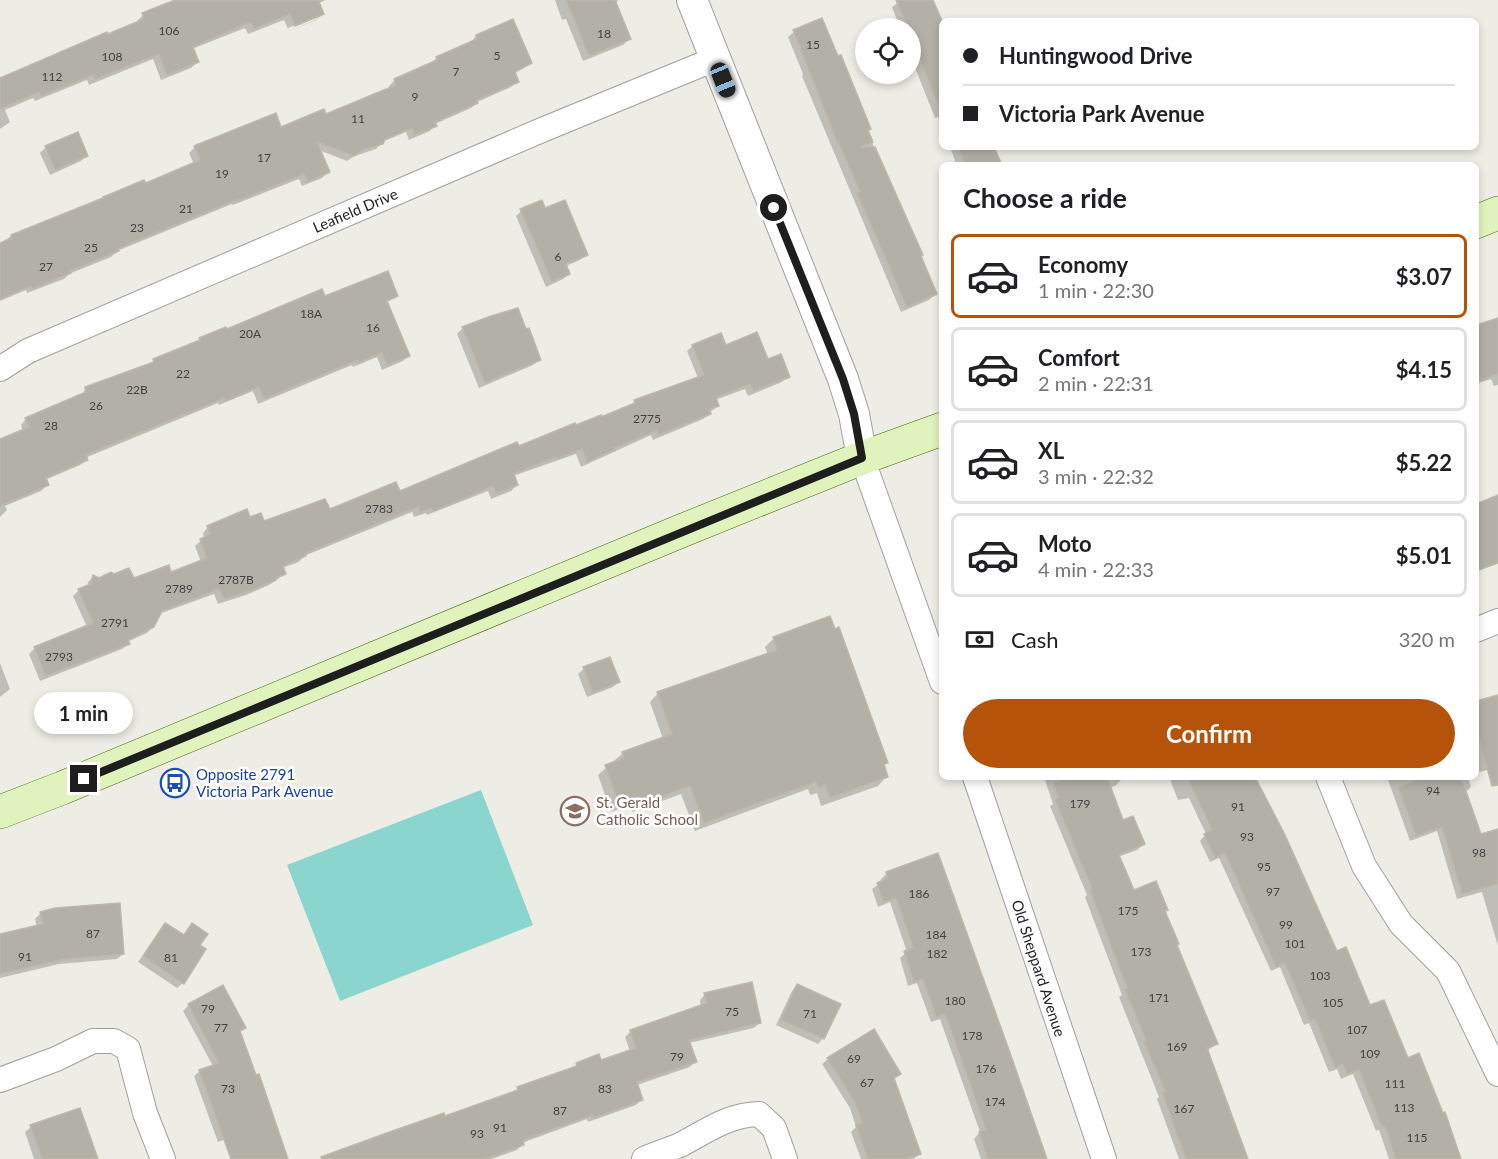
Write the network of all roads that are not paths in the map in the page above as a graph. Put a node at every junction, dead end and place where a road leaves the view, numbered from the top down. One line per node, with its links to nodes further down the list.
1 (692, 0): 2 (street)
2 (715, 59): 5 (street, Leafield Drive); 7 (street)
3 (1498, 213): 4 (main road)
4 (1479, 221)
5 (0, 369)
6 (939, 430): 7 (main road)
7 (862, 458): 10 (street); 13 (main road)
8 (1498, 621): 9 (street)
9 (1479, 629)
10 (939, 674)
11 (976, 780): 19 (street, Old Sheppard Avenue)
12 (1329, 780): 14 (street)
13 (0, 812)
14 (1498, 1074)
15 (0, 1080): 16 (street)
16 (163, 1159)
17 (644, 1159): 18 (street)
18 (785, 1159)
19 (1104, 1159)

